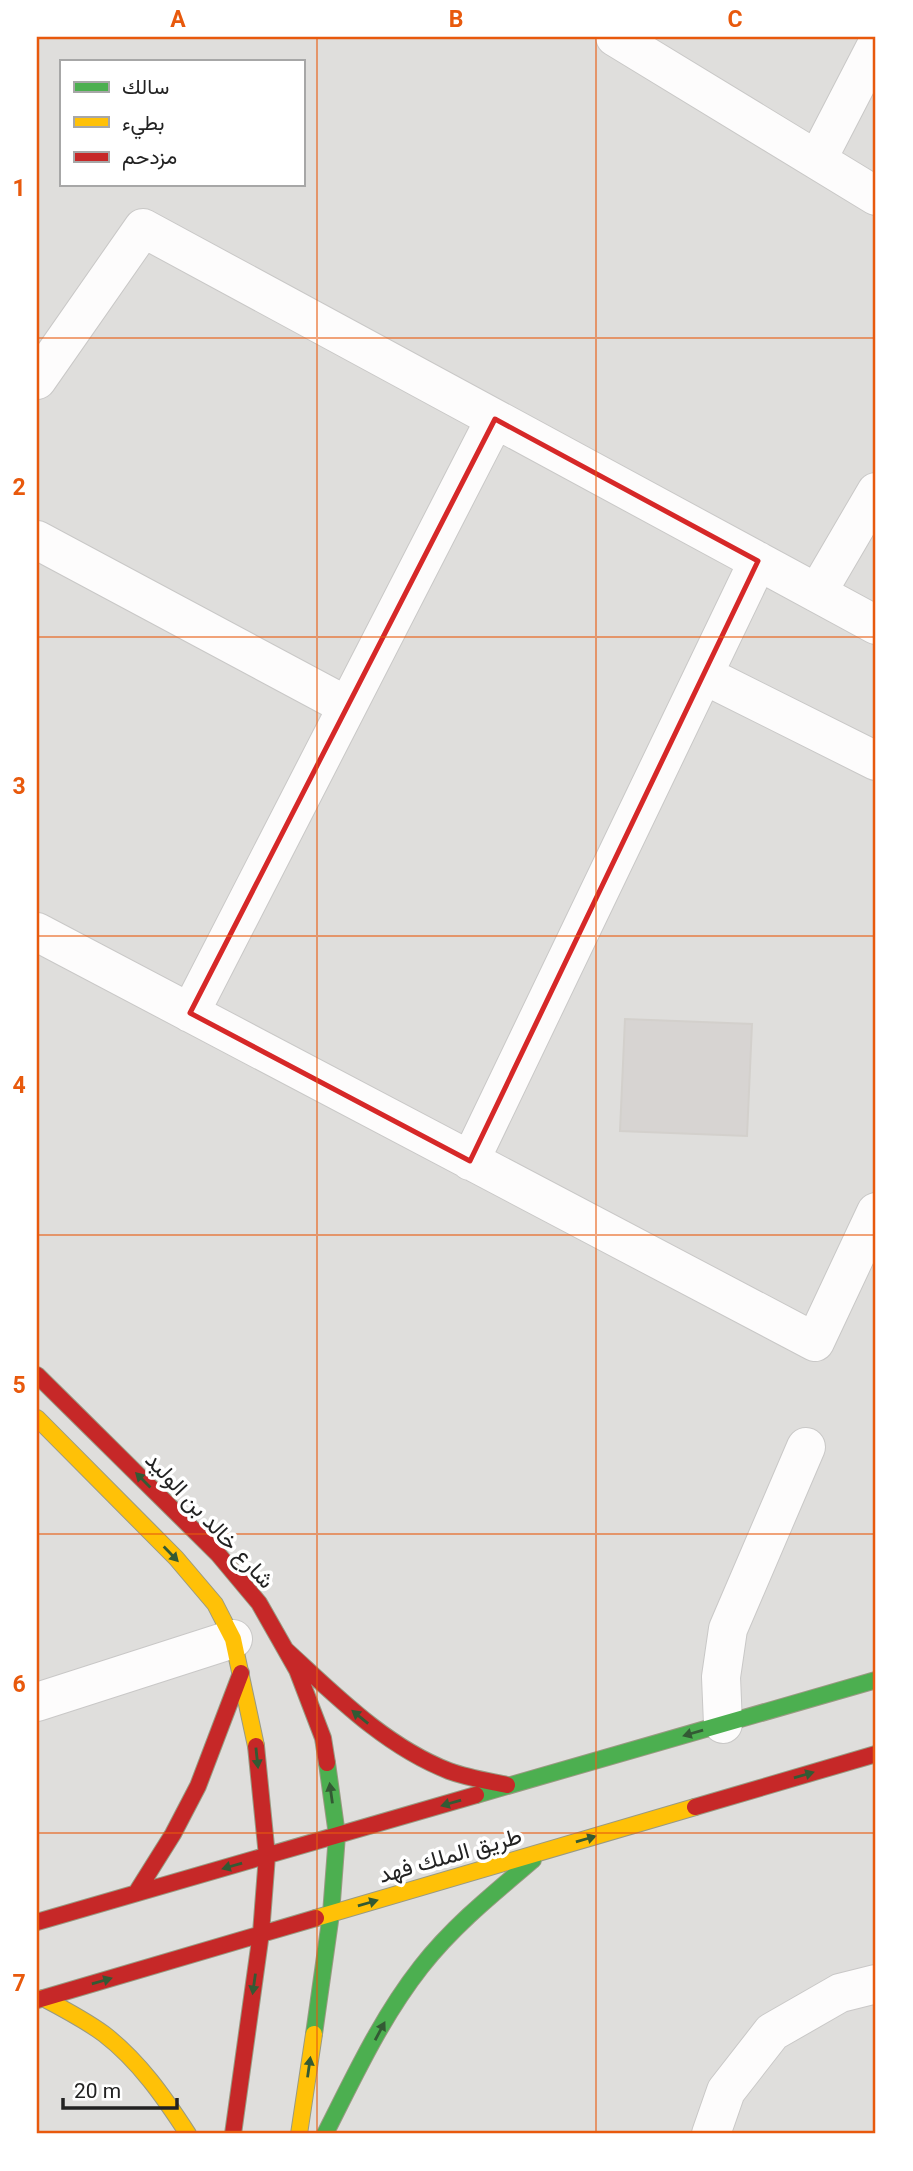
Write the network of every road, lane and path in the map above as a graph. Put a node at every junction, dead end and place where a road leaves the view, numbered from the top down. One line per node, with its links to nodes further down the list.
1 (615, 37): 3 (street)
2 (876, 46): 3 (street)
3 (817, 160): 4 (street)
4 (876, 196)
5 (37, 380): 6 (street)
6 (495, 419): 9 (street); 13 (street)
7 (876, 492): 10 (street)
8 (37, 540): 13 (street)
9 (758, 561): 10 (street); 12 (street)
10 (817, 593): 11 (street)
11 (876, 625)
12 (704, 675): 14 (street); 17 (street)
13 (347, 706): 16 (street)
14 (876, 761)
15 (37, 932): 16 (street)
16 (190, 1013): 17 (street)
17 (470, 1161): 18 (street)
18 (876, 1212)
19 (37, 1375): 22 (main road, شارع خالد بن الوليد, one-way to 19)
20 (37, 1418): 23 (main road, one-way to 23)
21 (806, 1447): 26 (street)
22 (286, 1650): 28 (main road, one-way to 22); 29 (main road, شارع خالد بن الوليد, one-way to 22)
23 (237, 1656): 25 (street); 31 (main road, one-way to 31); 32 (main road)
24 (876, 1680): 26 (main road)
25 (37, 1702)
26 (723, 1724): 28 (main road, one-way to 28)
27 (876, 1754): 30 (main road, طريق الملك فهد, one-way to 27)
28 (509, 1786): 29 (main road, one-way to 29)
29 (337, 1835): 31 (main road); 33 (main road, شارع خالد بن الوليد)
30 (542, 1852): 33 (main road, طريق الملك فهد, one-way to 30); 38 (main road, one-way to 30)
31 (267, 1856): 32 (main road, one-way to 32); 35 (main road)
32 (136, 1893): 34 (main road)
33 (331, 1914): 35 (main road, طريق الملك فهد); 41 (main road, شارع خالد بن الوليد, one-way to 33)
34 (37, 1922)
35 (261, 1933): 37 (main road, طريق الملك فهد, one-way to 35); 40 (main road, one-way to 40)
36 (876, 1984): 42 (street)
37 (40, 1999): 39 (main road)
38 (334, 2127)
39 (188, 2134)
40 (233, 2134)
41 (299, 2134)
42 (711, 2134)

